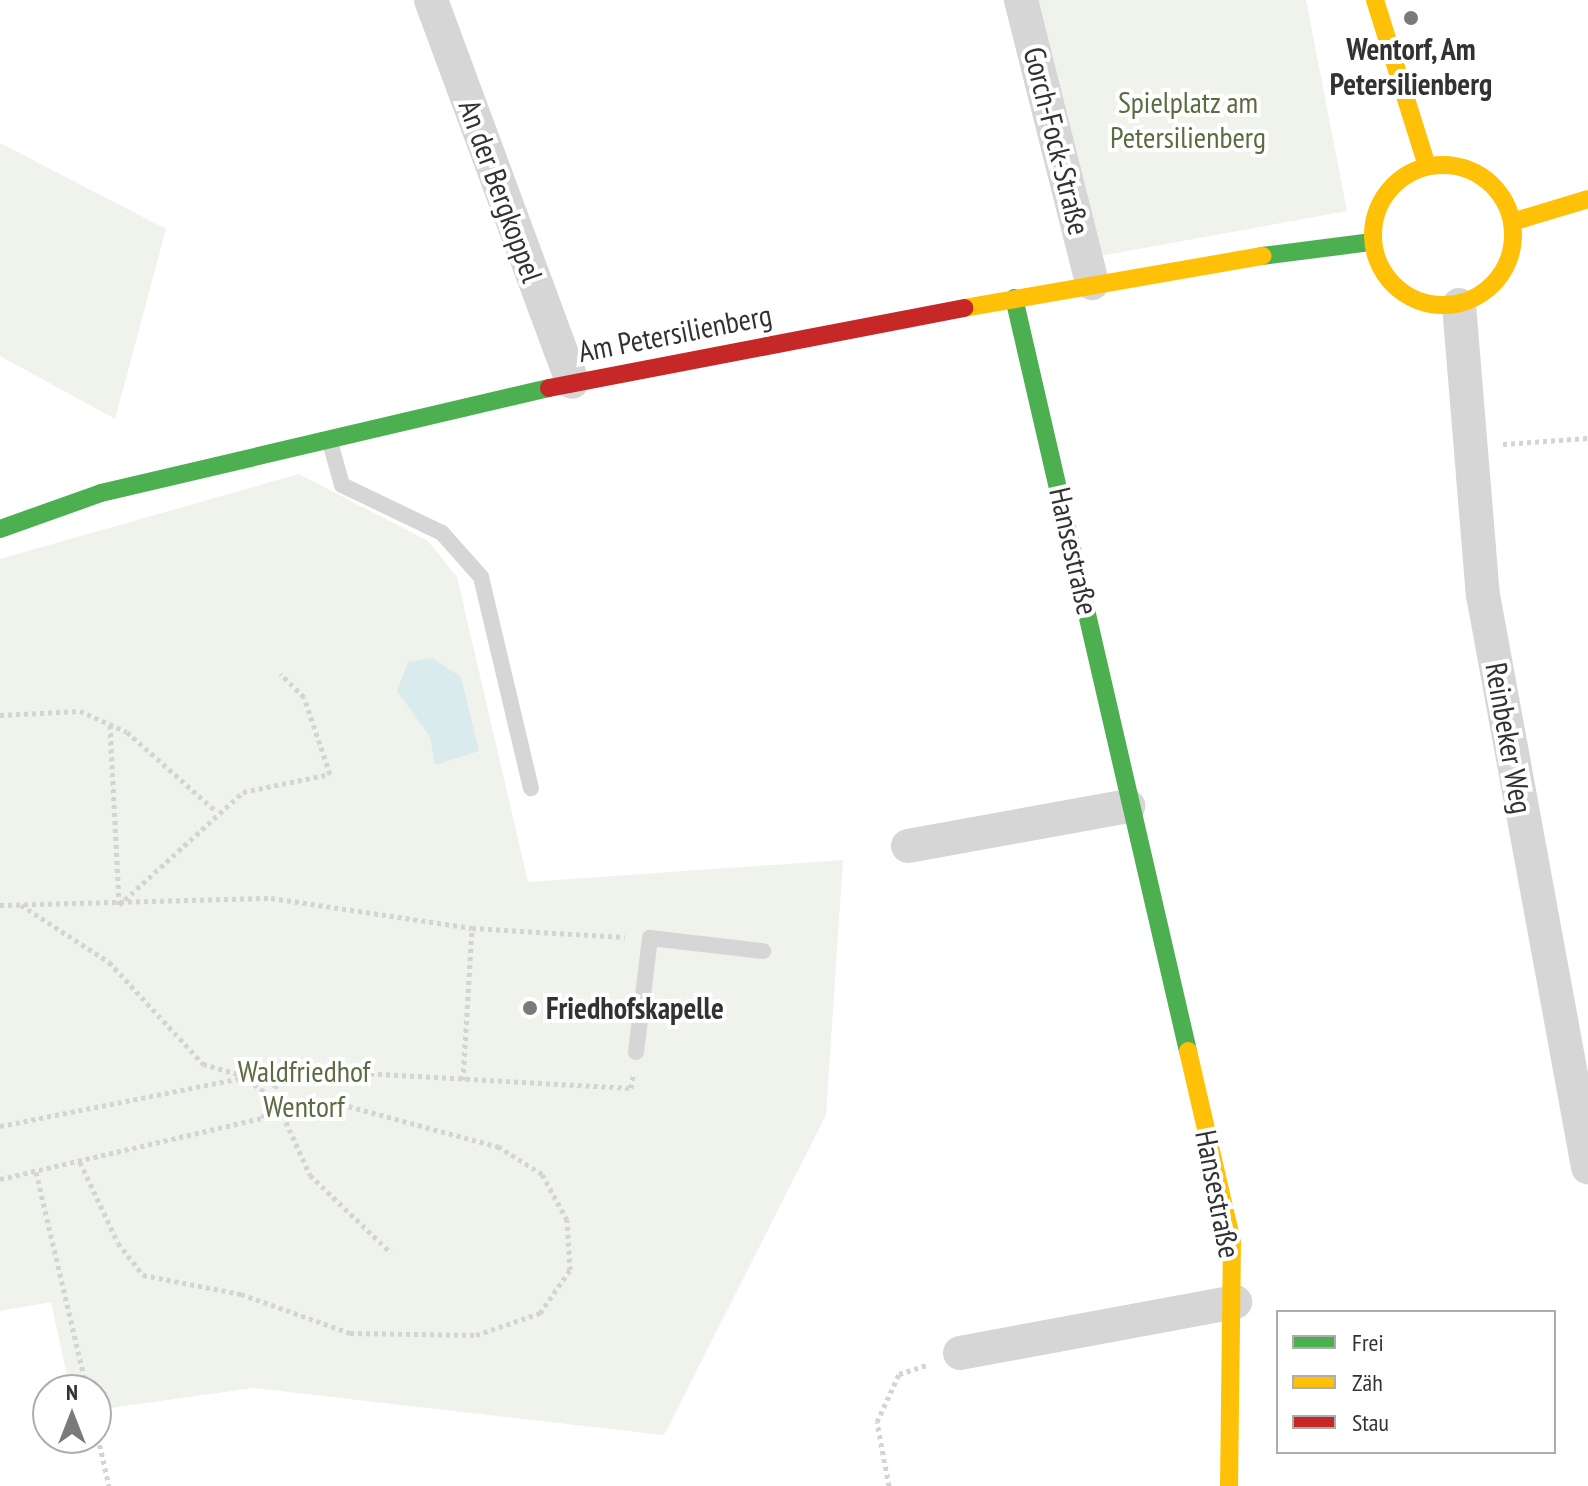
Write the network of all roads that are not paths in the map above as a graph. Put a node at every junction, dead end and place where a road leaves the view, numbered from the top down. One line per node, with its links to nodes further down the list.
1 (431, 0): 11 (street, An der Bergkoppel)
2 (1021, 0): 8 (street, Gorch-Fock-Straße)
3 (1375, 0): 4 (street)
4 (1427, 166): 6 (street); 7 (street)
5 (1588, 199): 6 (street)
6 (1512, 222): 10 (street)
7 (1372, 242): 8 (street, Am Petersilienberg); 10 (street)
8 (1092, 283): 9 (street, Am Petersilienberg)
9 (1014, 298): 11 (street, Am Petersilienberg); 15 (street, Hansestraße)
10 (1459, 305): 19 (street, Reinbeker Weg)
11 (572, 382): 12 (street, Am Petersilienberg)
12 (328, 436): 13 (street, Am Petersilienberg); 14 (lane)
13 (0, 529)
14 (531, 788)
15 (1128, 806): 16 (street); 20 (street, Hansestraße)
16 (908, 846)
17 (763, 951): 18 (lane)
18 (636, 1052)
19 (1588, 1167)
20 (1235, 1302): 21 (street, Hansestraße); 22 (street, Hansestraße)
21 (960, 1353)
22 (1229, 1486)

